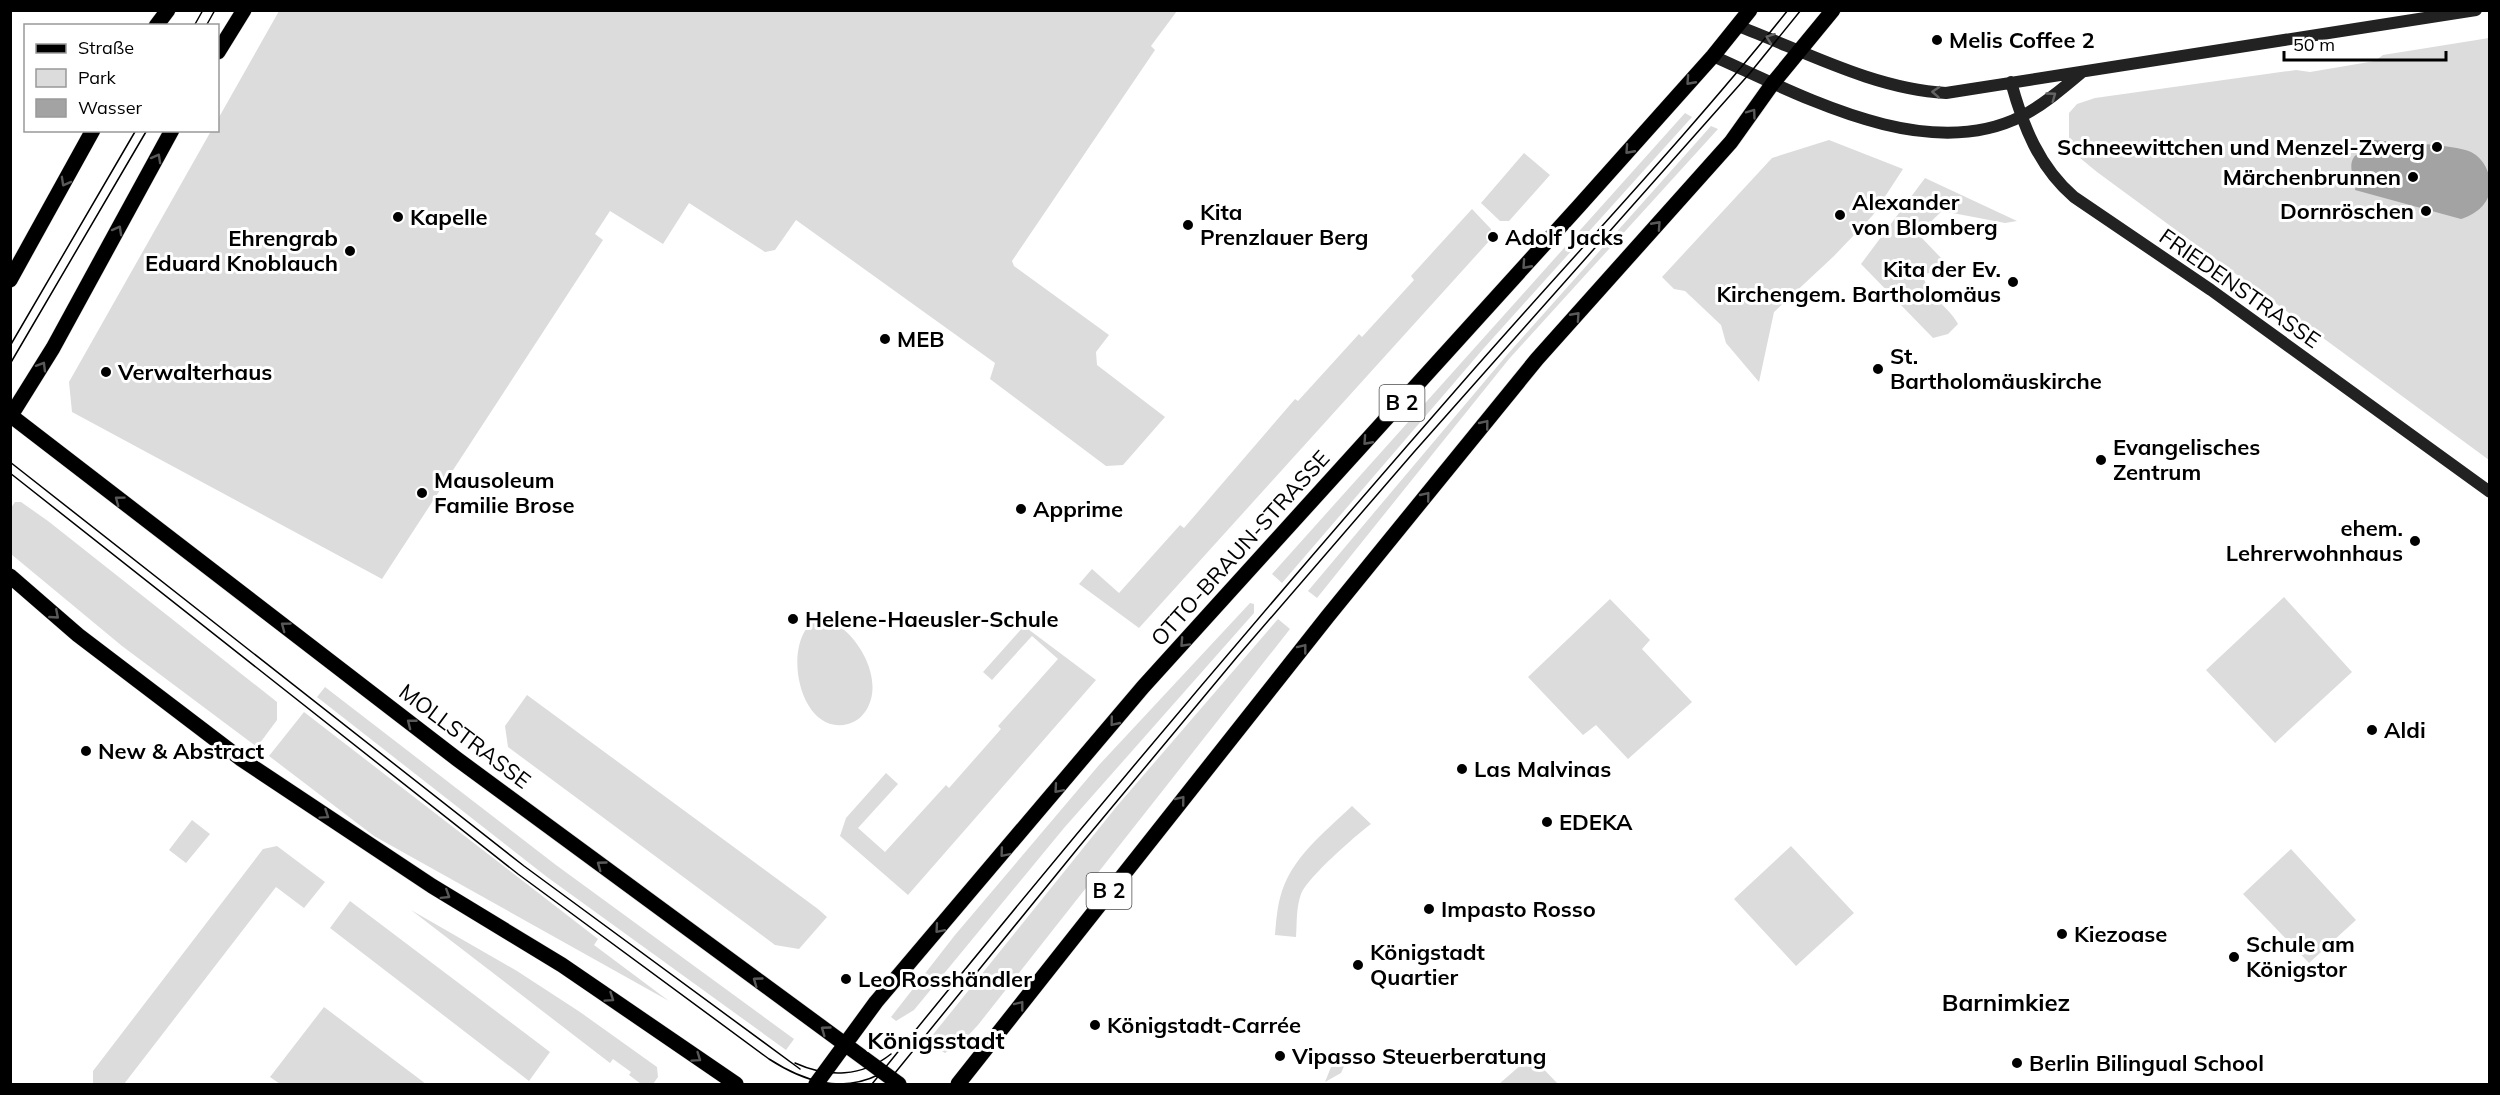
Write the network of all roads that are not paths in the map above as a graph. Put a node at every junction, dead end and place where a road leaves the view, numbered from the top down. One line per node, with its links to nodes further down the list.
1 (168, 10): 6 (main road)
2 (244, 10): 8 (main road)
3 (1750, 10): 7 (main road, B 2)
4 (1833, 10): 9 (main road, B 2)
5 (2476, 10): 11 (street)
6 (158, 24)
7 (1738, 26): 9 (street, one-way to 7); 10 (main road, B 2)
8 (219, 50)
9 (1801, 51): 12 (street, one-way to 9); 13 (main road, B 2)
10 (1713, 56): 13 (street); 21 (main road, OTTO-BRAUN-STRASSE / B 2, one-way to 21)
11 (2082, 73): 12 (street); 14 (street, one-way to 11)
12 (2011, 82): 14 (street, FRIEDENSTRASSE)
13 (1773, 83): 14 (street); 25 (main road, B 2, one-way to 13)
14 (2020, 116): 19 (street, FRIEDENSTRASSE)
15 (92, 132): 17 (main road, one-way to 17)
16 (171, 132): 18 (main road, one-way to 16)
17 (10, 280)
18 (11, 416): 21 (main road, MOLLSTRASSE, one-way to 18)
19 (2490, 492)
20 (10, 576): 22 (main road, one-way to 22)
21 (845, 1045): 23 (main road, OTTO-BRAUN-STRASSE / B 2); 24 (main road, MOLLSTRASSE)
22 (736, 1084)
23 (816, 1084)
24 (899, 1084)
25 (958, 1084)

